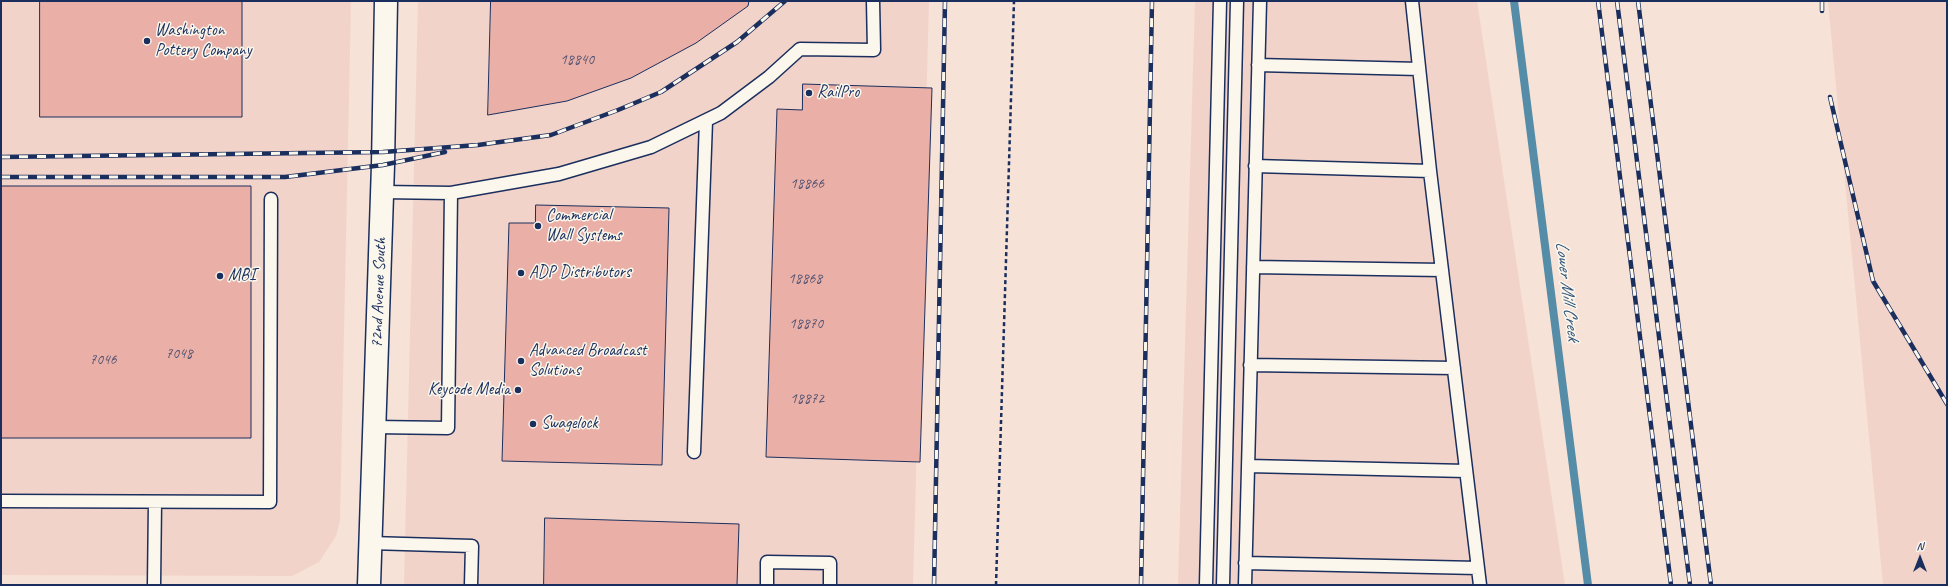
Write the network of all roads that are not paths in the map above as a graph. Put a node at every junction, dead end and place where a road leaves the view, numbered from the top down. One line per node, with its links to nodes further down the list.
1 (386, 1): 12 (street, 72nd Avenue South)
2 (873, 1): 9 (lane)
3 (1220, 1): 33 (lane)
4 (1237, 1): 34 (lane)
5 (1260, 1): 7 (lane)
6 (1412, 1): 8 (lane)
7 (1258, 65): 8 (lane); 10 (lane)
8 (1420, 69): 11 (lane)
9 (706, 121): 13 (lane); 20 (lane)
10 (1255, 166): 11 (lane); 15 (lane)
11 (1430, 171): 16 (lane)
12 (382, 192): 13 (lane); 19 (street, 72nd Avenue South)
13 (450, 193): 19 (lane)
14 (271, 199): 24 (lane)
15 (1253, 267): 16 (lane); 17 (lane)
16 (1442, 270): 18 (lane)
17 (1250, 365): 18 (lane); 21 (lane)
18 (1454, 368): 22 (lane)
19 (374, 427): 25 (street, 72nd Avenue South)
20 (694, 452)
21 (1248, 466): 22 (lane); 26 (lane)
22 (1466, 471): 27 (lane)
23 (1, 501): 24 (lane)
24 (154, 502): 28 (lane)
25 (370, 543): 29 (street, 72nd Avenue South); 30 (lane)
26 (1245, 563): 27 (lane); 35 (lane)
27 (1478, 568): 36 (lane)
28 (154, 585)
29 (369, 585)
30 (471, 585)
31 (767, 585): 32 (lane)
32 (830, 585)
33 (1206, 585)
34 (1223, 585)
35 (1245, 585)
36 (1480, 585)

